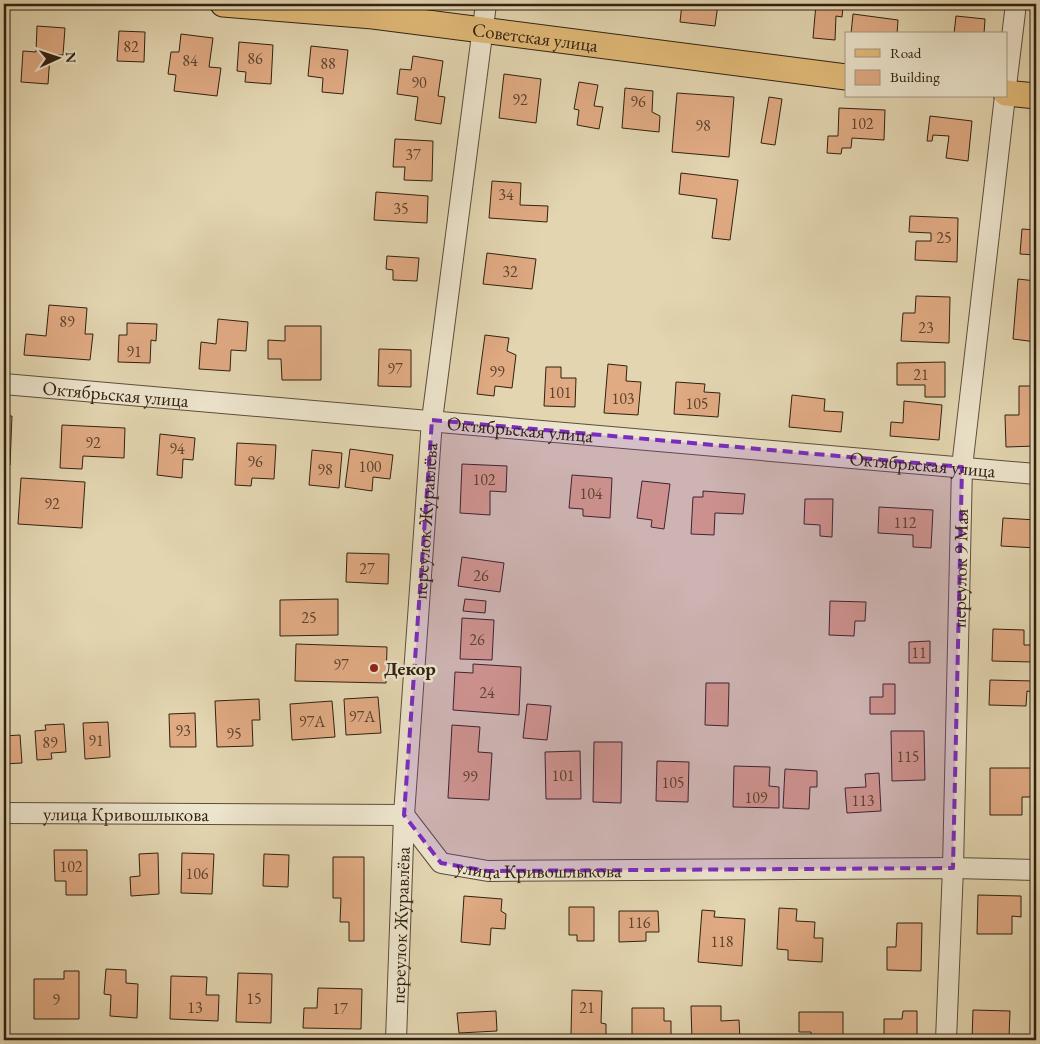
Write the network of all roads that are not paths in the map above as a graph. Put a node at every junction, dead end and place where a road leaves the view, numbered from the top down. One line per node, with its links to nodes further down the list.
1 (223, 4): 4 (main road, Советская улица)
2 (486, 4): 4 (street, переулок Журавлёва)
3 (1016, 4): 5 (street)
4 (482, 31): 6 (main road, Советская улица); 11 (street, переулок Журавлёва)
5 (1008, 70)
6 (845, 77)
7 (1008, 95): 8 (main road)
8 (1036, 96)
9 (1006, 98): 12 (street, переулок 9 Мая)
10 (4, 384): 11 (street, Октябрьская улица)
11 (432, 420): 12 (street, Октябрьская улица); 15 (street, переулок Журавлёва)
12 (962, 468): 13 (street, Октябрьская улица); 16 (street, переулок 9 Мая)
13 (1036, 474)
14 (4, 813): 15 (street, улица Кривошлыкова)
15 (404, 815): 16 (street, улица Кривошлыкова); 18 (street, переулок Журавлёва)
16 (952, 868): 17 (street, улица Кривошлыкова); 19 (street, переулок 9 Мая)
17 (1036, 870)
18 (396, 1040)
19 (946, 1040)

